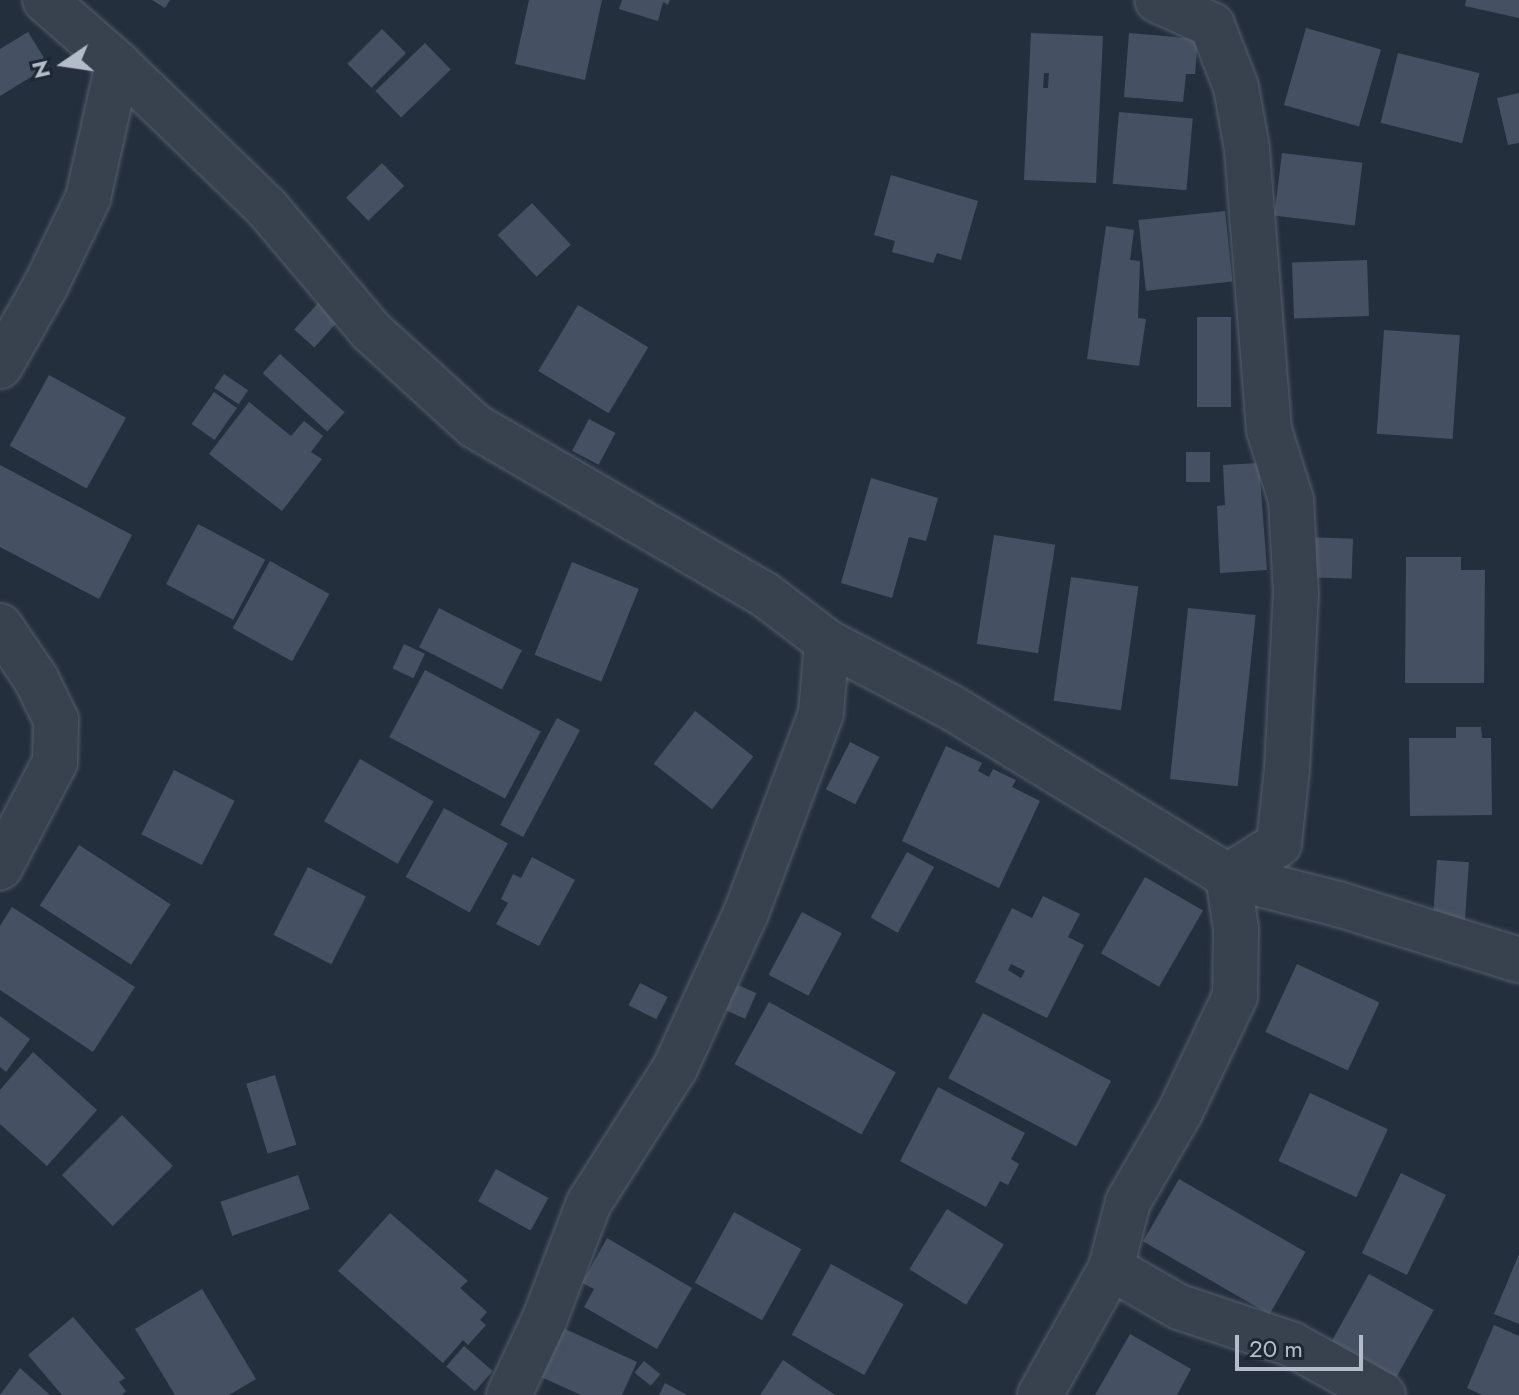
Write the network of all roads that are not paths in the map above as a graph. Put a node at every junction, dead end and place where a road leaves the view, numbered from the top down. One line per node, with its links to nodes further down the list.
1 (45, 0): 3 (street)
2 (1157, 0): 8 (street)
3 (118, 64): 4 (street); 6 (street)
4 (0, 366)
5 (0, 626): 7 (street)
6 (827, 642): 8 (street); 11 (street)
7 (0, 867)
8 (1228, 876): 9 (street); 10 (street)
9 (1519, 960)
10 (1111, 1268): 12 (street); 13 (street)
11 (509, 1395)
12 (1040, 1395)
13 (1383, 1395)

